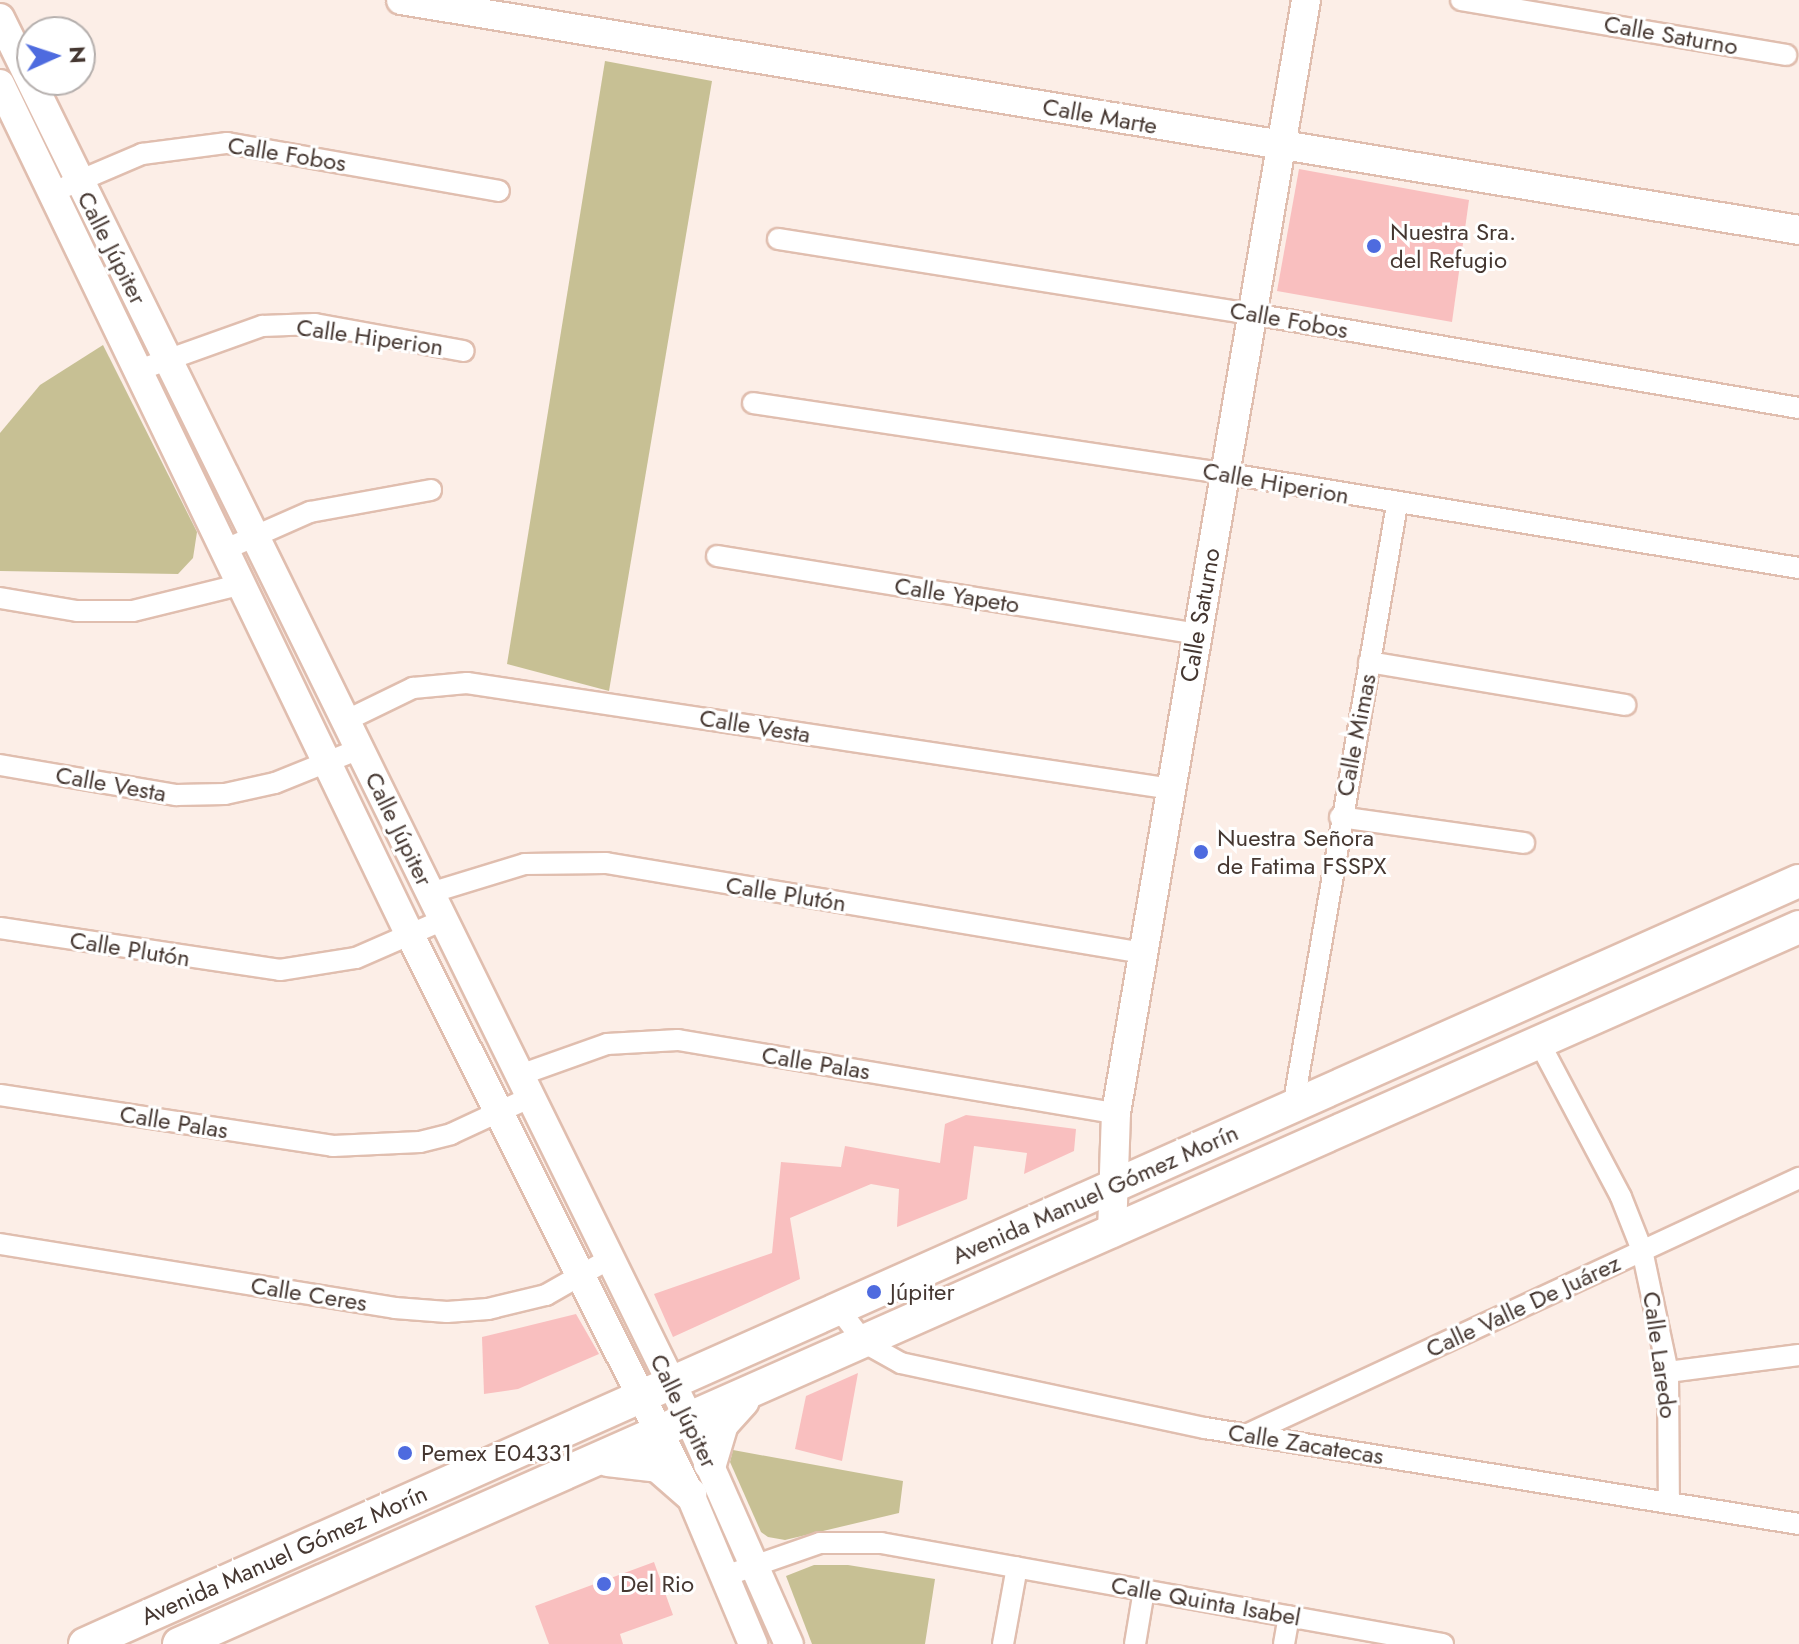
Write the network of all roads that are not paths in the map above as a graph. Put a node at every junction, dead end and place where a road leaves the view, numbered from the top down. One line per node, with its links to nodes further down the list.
1 (401, 0): 7 (street, Calle Marte)
2 (1306, 0): 7 (street, Calle Saturno)
3 (1461, 0): 5 (street, Calle Saturno)
4 (0, 18): 8 (street, Calle Júpiter)
5 (1786, 55)
6 (0, 84): 8 (street, Calle Júpiter)
7 (1281, 146): 10 (street, Calle Marte); 12 (street, Calle Saturno)
8 (66, 186): 9 (street, Calle Fobos); 14 (street, Calle Júpiter); 15 (street, Calle Júpiter)
9 (499, 191)
10 (1799, 230)
11 (778, 239): 12 (street, Calle Fobos)
12 (1253, 314): 17 (street, Calle Fobos); 18 (street, Calle Saturno)
13 (464, 351): 14 (street, Calle Hiperion)
14 (167, 357): 15 (street, Calle Hiperion); 21 (street, Calle Júpiter)
15 (139, 370): 22 (street, Calle Júpiter)
16 (753, 403): 18 (street, Calle Hiperion)
17 (1799, 408)
18 (1223, 473): 20 (street, Calle Hiperion); 27 (street, Calle Saturno)
19 (431, 490): 21 (street)
20 (1397, 505): 24 (street, Calle Hiperion); 28 (street, Calle Mimas)
21 (252, 536): 22 (street); 30 (street, Calle Júpiter)
22 (226, 549): 25 (street, Calle Júpiter)
23 (717, 556): 27 (street, Calle Yapeto)
24 (1799, 568)
25 (243, 584): 26 (street); 32 (street, Calle Júpiter)
26 (0, 598)
27 (1197, 634): 34 (street, Calle Saturno)
28 (1369, 662): 29 (street); 35 (street, Calle Mimas)
29 (1625, 705)
30 (345, 721): 31 (street, Calle Júpiter); 34 (street, Calle Vesta)
31 (359, 749): 32 (street, Calle Vesta); 38 (street, Calle Júpiter)
32 (329, 764): 33 (street, Calle Vesta); 42 (street, Calle Júpiter)
33 (0, 765)
34 (1171, 789): 43 (street, Calle Saturno)
35 (1340, 817): 36 (street); 47 (street, Calle Mimas)
36 (1524, 843)
37 (1799, 881): 47 (main road, Avenida Manuel Gómez Morín)
38 (430, 893): 39 (street, Calle Júpiter); 43 (street, Calle Plutón)
39 (443, 920): 42 (street, Calle Plutón); 45 (street, Calle Júpiter)
40 (1799, 927): 44 (main road, Avenida Manuel Gómez Morín)
41 (0, 928): 42 (street, Calle Plutón)
42 (410, 935): 48 (street, Calle Júpiter)
43 (1143, 953): 49 (street, Calle Saturno)
44 (1539, 1042): 52 (main road, Avenida Manuel Gómez Morín); 54 (street, Calle Laredo)
45 (525, 1086): 48 (street, Calle Palas); 49 (street, Calle Palas); 55 (street, Calle Júpiter)
46 (0, 1095): 48 (street, Calle Palas)
47 (1293, 1107): 51 (main road, Avenida Manuel Gómez Morín)
48 (498, 1112): 56 (street, Calle Júpiter)
49 (1116, 1113): 51 (street, Calle Saturno)
50 (1799, 1178): 54 (street, Calle Valle De Juárez)
51 (1112, 1187): 52 (street, Calle Saturno); 57 (main road, Avenida Manuel Gómez Morín)
52 (1112, 1233): 58 (main road, Avenida Manuel Gómez Morín)
53 (0, 1244): 56 (street, Calle Ceres)
54 (1642, 1250): 60 (street, Calle Laredo); 66 (street, Calle Valle De Juárez)
55 (609, 1259): 56 (street, Calle Ceres); 61 (street, Calle Júpiter)
56 (581, 1277): 63 (street, Calle Júpiter)
57 (838, 1308): 58 (street, Calle Zacatecas); 61 (main road, Avenida Manuel Gómez Morín)
58 (865, 1343): 62 (main road, Avenida Manuel Gómez Morín); 66 (street, Calle Zacatecas)
59 (1799, 1355): 60 (street)
60 (1668, 1372): 70 (street, Calle Laredo)
61 (670, 1382): 63 (main road, Avenida Manuel Gómez Morín); 64 (street, Calle Júpiter)
62 (752, 1394): 64 (main road, Avenida Manuel Gómez Morín); 68 (main road)
63 (640, 1396): 65 (street, Calle Júpiter); 77 (main road, Avenida Manuel Gómez Morín)
64 (690, 1421): 65 (main road, Avenida Manuel Gómez Morín); 68 (street, Calle Júpiter)
65 (660, 1434): 67 (main road, Avenida Manuel Gómez Morín); 69 (street, Calle Júpiter)
66 (1248, 1434): 70 (street, Calle Zacatecas)
67 (601, 1460): 69 (main road); 80 (main road, Avenida Manuel Gómez Morín)
68 (710, 1464): 72 (street, Calle Júpiter)
69 (690, 1494): 74 (street, Calle Júpiter)
70 (1669, 1500): 71 (street, Calle Zacatecas)
71 (1799, 1524)
72 (757, 1567): 73 (street, Calle Quinta Isabel); 74 (street, Calle Quinta Isabel); 82 (street, Calle Júpiter)
73 (1017, 1567): 75 (street, Calle Quinta Isabel); 83 (street)
74 (728, 1575): 81 (street, Calle Júpiter)
75 (1144, 1590): 76 (street, Calle Quinta Isabel); 84 (street)
76 (1289, 1616): 78 (street, Calle Quinta Isabel); 85 (street)
77 (92, 1641): 79 (street)
78 (1434, 1643)
79 (66, 1644)
80 (179, 1644)
81 (753, 1644)
82 (789, 1644)
83 (1003, 1644)
84 (1135, 1644)
85 (1284, 1644)

